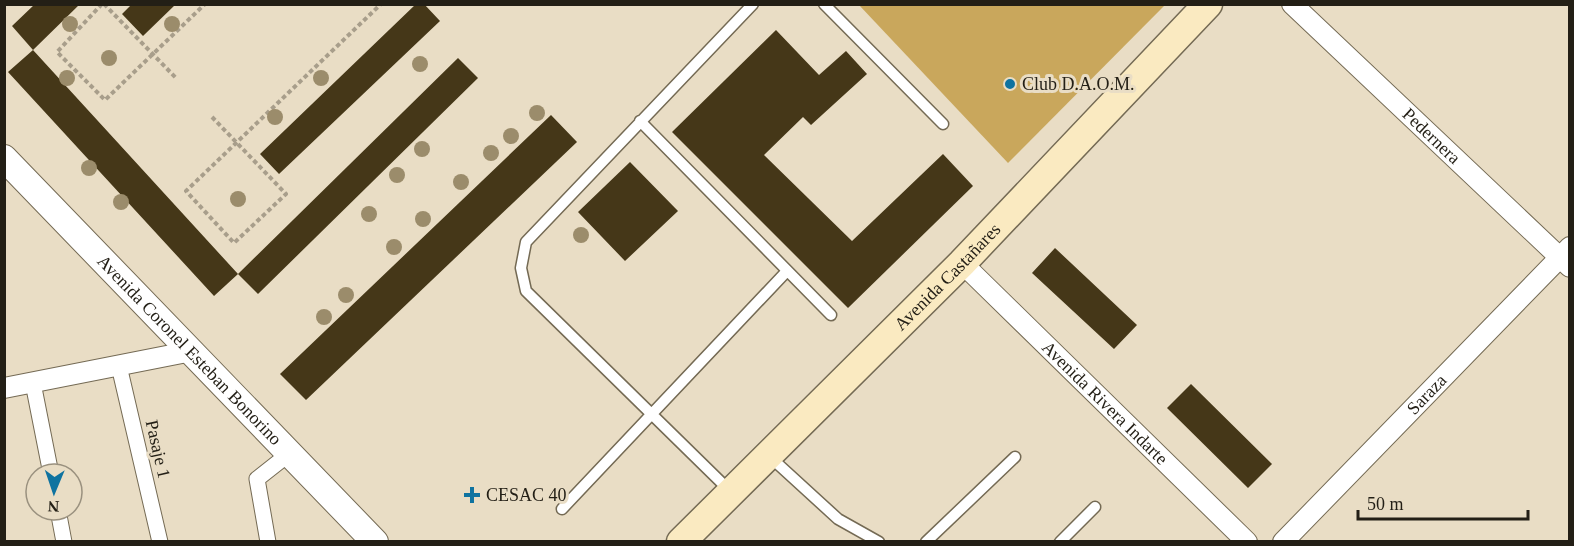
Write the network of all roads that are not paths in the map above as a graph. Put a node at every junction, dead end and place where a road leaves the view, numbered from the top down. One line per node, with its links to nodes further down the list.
1 (753, 4): 5 (lane)
2 (824, 4): 6 (lane)
3 (1208, 4): 9 (main road, Avenida Castañares)
4 (1292, 4): 8 (street, Pedernera)
5 (640, 121): 10 (lane); 16 (lane)
6 (943, 124)
7 (4, 158): 12 (street, Avenida Coronel Esteban Bonorino)
8 (1566, 257): 34 (street, Saraza)
9 (962, 263): 18 (main road, Avenida Castañares); 33 (street, Avenida Rivera Indarte)
10 (787, 271): 11 (lane); 16 (lane)
11 (831, 315)
12 (192, 351): 13 (street); 17 (street, Avenida Coronel Esteban Bonorino)
13 (119, 366): 14 (street); 26 (street, Pasaje 1)
14 (33, 383): 15 (street); 20 (street)
15 (4, 388)
16 (652, 414): 21 (lane); 23 (lane)
17 (290, 453): 27 (street); 28 (street, Avenida Coronel Esteban Bonorino)
18 (768, 455): 21 (main road, Avenida Castañares); 30 (lane)
19 (1015, 457): 31 (lane)
20 (49, 462)
21 (731, 491): 29 (main road, Avenida Castañares)
22 (1095, 507): 32 (lane)
23 (562, 509)
24 (60, 522): 25 (street)
25 (64, 542)
26 (160, 542)
27 (268, 542)
28 (375, 542)
29 (681, 542)
30 (879, 542)
31 (926, 542)
32 (1060, 542)
33 (1248, 542)
34 (1283, 542)

